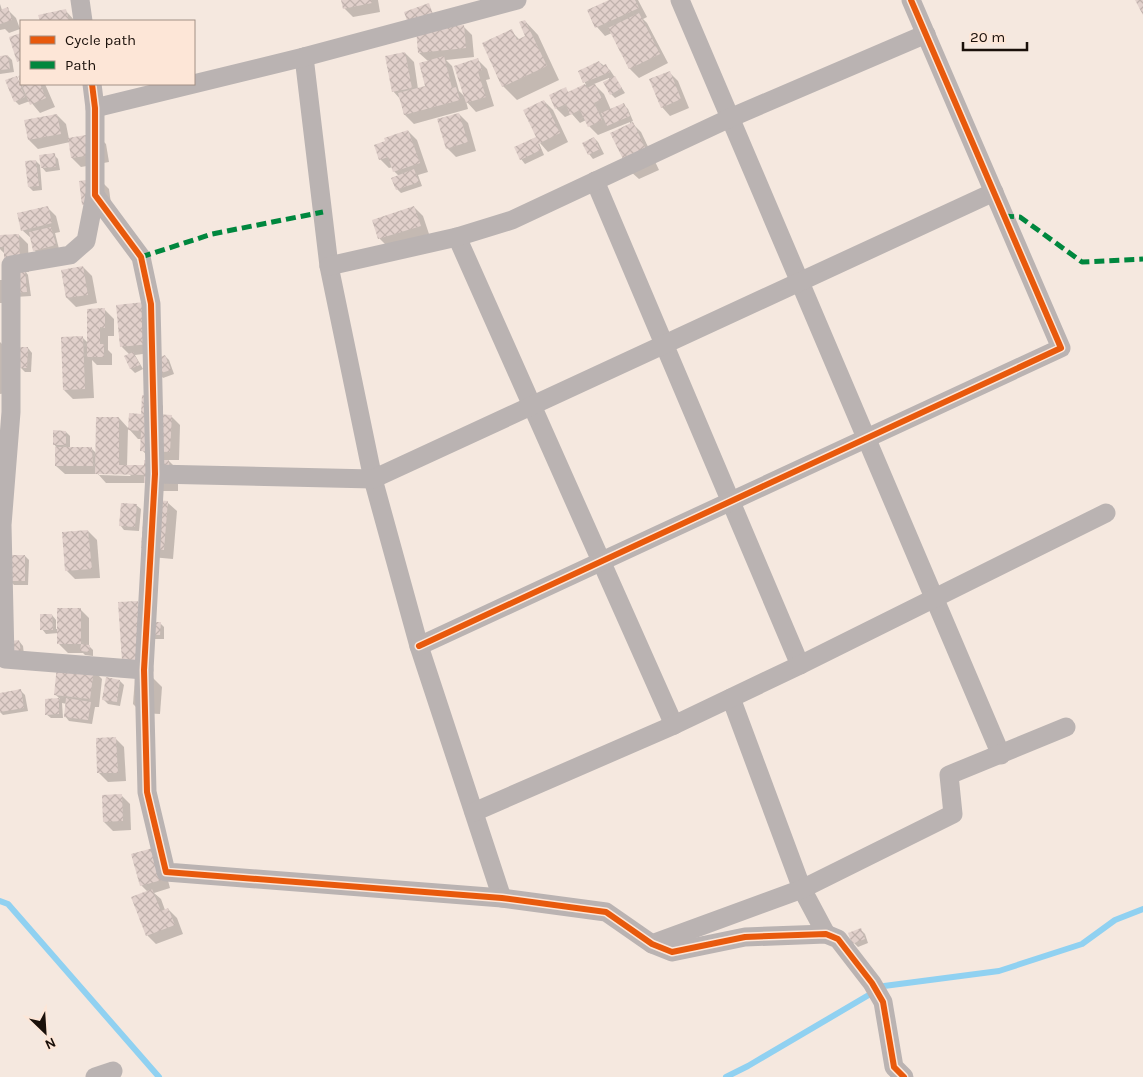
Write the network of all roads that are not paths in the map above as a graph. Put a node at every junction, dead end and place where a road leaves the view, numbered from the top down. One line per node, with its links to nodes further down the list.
1 (80, 0): 5 (street)
2 (517, 0): 7 (street)
3 (680, 0): 12 (street)
4 (911, 0): 6 (street)
5 (83, 20)
6 (926, 34): 12 (street); 14 (street)
7 (304, 57): 8 (street); 17 (street)
8 (195, 84)
9 (92, 85): 11 (street)
10 (189, 85): 11 (street)
11 (95, 108): 15 (street)
12 (730, 118): 13 (street); 18 (street)
13 (595, 181): 16 (street); 19 (street)
14 (994, 192): 18 (street); 21 (street)
15 (94, 195): 22 (street); 30 (street)
16 (458, 237): 17 (street); 20 (street)
17 (330, 266): 23 (street)
18 (800, 282): 19 (street); 21 (street)
19 (664, 344): 20 (street); 24 (street)
20 (532, 405): 23 (street); 26 (street)
21 (866, 438): 24 (street); 27 (street)
22 (155, 474): 23 (street); 30 (street)
23 (373, 479): 28 (street)
24 (731, 502): 26 (street); 29 (street)
25 (1106, 513): 27 (street)
26 (602, 561): 28 (street); 32 (street)
27 (935, 598): 29 (street); 34 (street)
28 (419, 646): 35 (street)
29 (800, 665): 31 (street)
30 (144, 670): 37 (street)
31 (731, 698): 32 (street); 36 (street)
32 (674, 726): 35 (street)
33 (1066, 727): 34 (street)
34 (1001, 755): 36 (street)
35 (474, 812): 37 (street)
36 (802, 889): 38 (street); 39 (street)
37 (502, 898): 39 (street)
38 (826, 934): 39 (street); 42 (street)
39 (652, 944)
40 (113, 1071): 41 (street)
41 (95, 1077)
42 (904, 1077)

